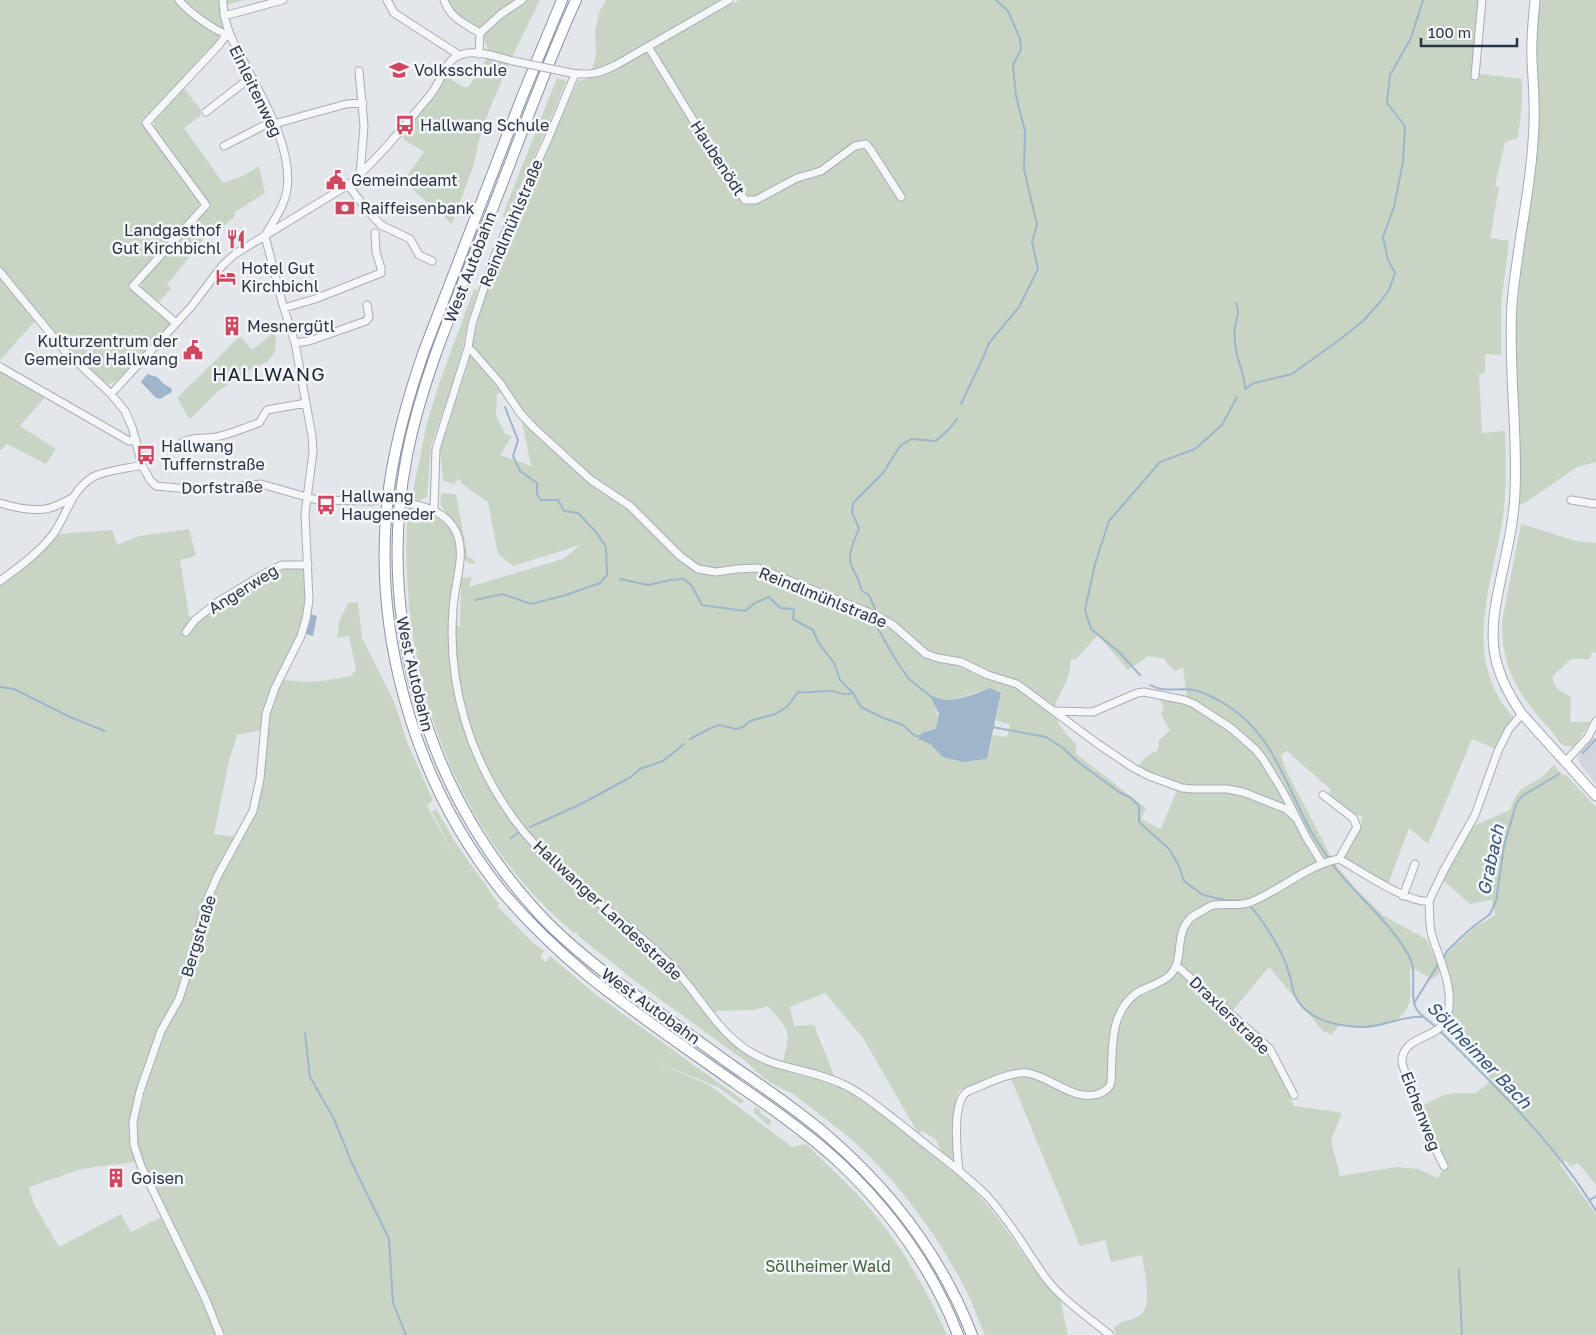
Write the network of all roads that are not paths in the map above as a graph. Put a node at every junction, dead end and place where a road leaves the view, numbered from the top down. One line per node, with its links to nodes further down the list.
1 (179, 0): 14 (street)
2 (223, 0): 12 (street, Einleitenweg)
3 (283, 0): 12 (street)
4 (387, 0): 17 (street)
5 (444, 0): 13 (street)
6 (522, 0): 13 (street)
7 (562, 0): 71 (highway, West Autobahn)
8 (576, 0): 72 (highway, West Autobahn)
9 (729, 0): 15 (street)
10 (1482, 0): 20 (street)
11 (1535, 0): 56 (main road)
12 (224, 16): 14 (street, Einleitenweg)
13 (480, 33): 16 (street)
14 (229, 35): 21 (street, Einleitenweg); 35 (street)
15 (649, 48): 19 (street); 28 (street, Haubenödt)
16 (479, 54): 17 (street); 19 (street, bridge)
17 (459, 55): 26 (street)
18 (359, 71): 22 (street)
19 (573, 73): 37 (street, Reindlmühlstraße)
20 (1474, 76)
21 (251, 77): 23 (street); 24 (street, Einleitenweg)
22 (363, 103): 24 (street); 26 (street)
23 (206, 112)
24 (274, 124): 25 (street); 30 (street, Einleitenweg)
25 (224, 146)
26 (360, 175): 27 (street)
27 (348, 185): 30 (street); 31 (street)
28 (901, 197)
29 (375, 233): 34 (street)
30 (265, 236): 34 (street, Bergstraße); 35 (street)
31 (432, 261)
32 (0, 272): 39 (street, Dorfstraße)
33 (368, 305): 36 (street)
34 (284, 308): 36 (street, Bergstraße)
35 (176, 323): 39 (street)
36 (295, 344): 40 (street, Bergstraße)
37 (468, 348): 51 (street, Reindlmühlstraße); 55 (street, Reindlmühlstraße)
38 (0, 367): 41 (street)
39 (110, 394): 41 (street, Dorfstraße)
40 (306, 403): 42 (street); 45 (street, Bergstraße)
41 (136, 440): 43 (street, Dorfstraße)
42 (180, 444)
43 (142, 465): 44 (street); 45 (street, Dorfstraße)
44 (72, 498): 48 (street); 53 (street)
45 (308, 498): 47 (street, Dorfstraße); 52 (street, Bergstraße)
46 (1572, 500): 50 (street)
47 (372, 501)
48 (0, 503)
49 (410, 504): 51 (street, Hallwanger Landesstraße)
50 (1596, 504)
51 (434, 510): 69 (street, Hallwanger Landesstraße)
52 (308, 565): 54 (street, Angerweg); 70 (street, Bergstraße)
53 (0, 581)
54 (186, 632)
55 (1054, 711): 61 (street, Reindlmühlstraße); 61 (street)
56 (1522, 714): 58 (main road); 65 (street)
57 (1596, 721): 58 (street)
58 (1565, 762): 60 (main road)
59 (1323, 795): 62 (street)
60 (1596, 796)
61 (1297, 819): 62 (street, Reindlmühlstraße)
62 (1330, 861): 64 (street, Reindlmühlstraße); 66 (street, Draxlerstraße)
63 (1415, 864): 64 (street)
64 (1403, 896): 65 (street, Reindlmühlstraße)
65 (1429, 901): 68 (street, Eichenweg)
66 (1176, 965): 67 (street, Draxlerstraße); 69 (street, Draxlerstraße)
67 (1294, 1095)
68 (1444, 1166)
69 (959, 1171): 73 (street, Hallwanger Landesstraße)
70 (220, 1335)
71 (958, 1335)
72 (972, 1335)
73 (1110, 1335)

